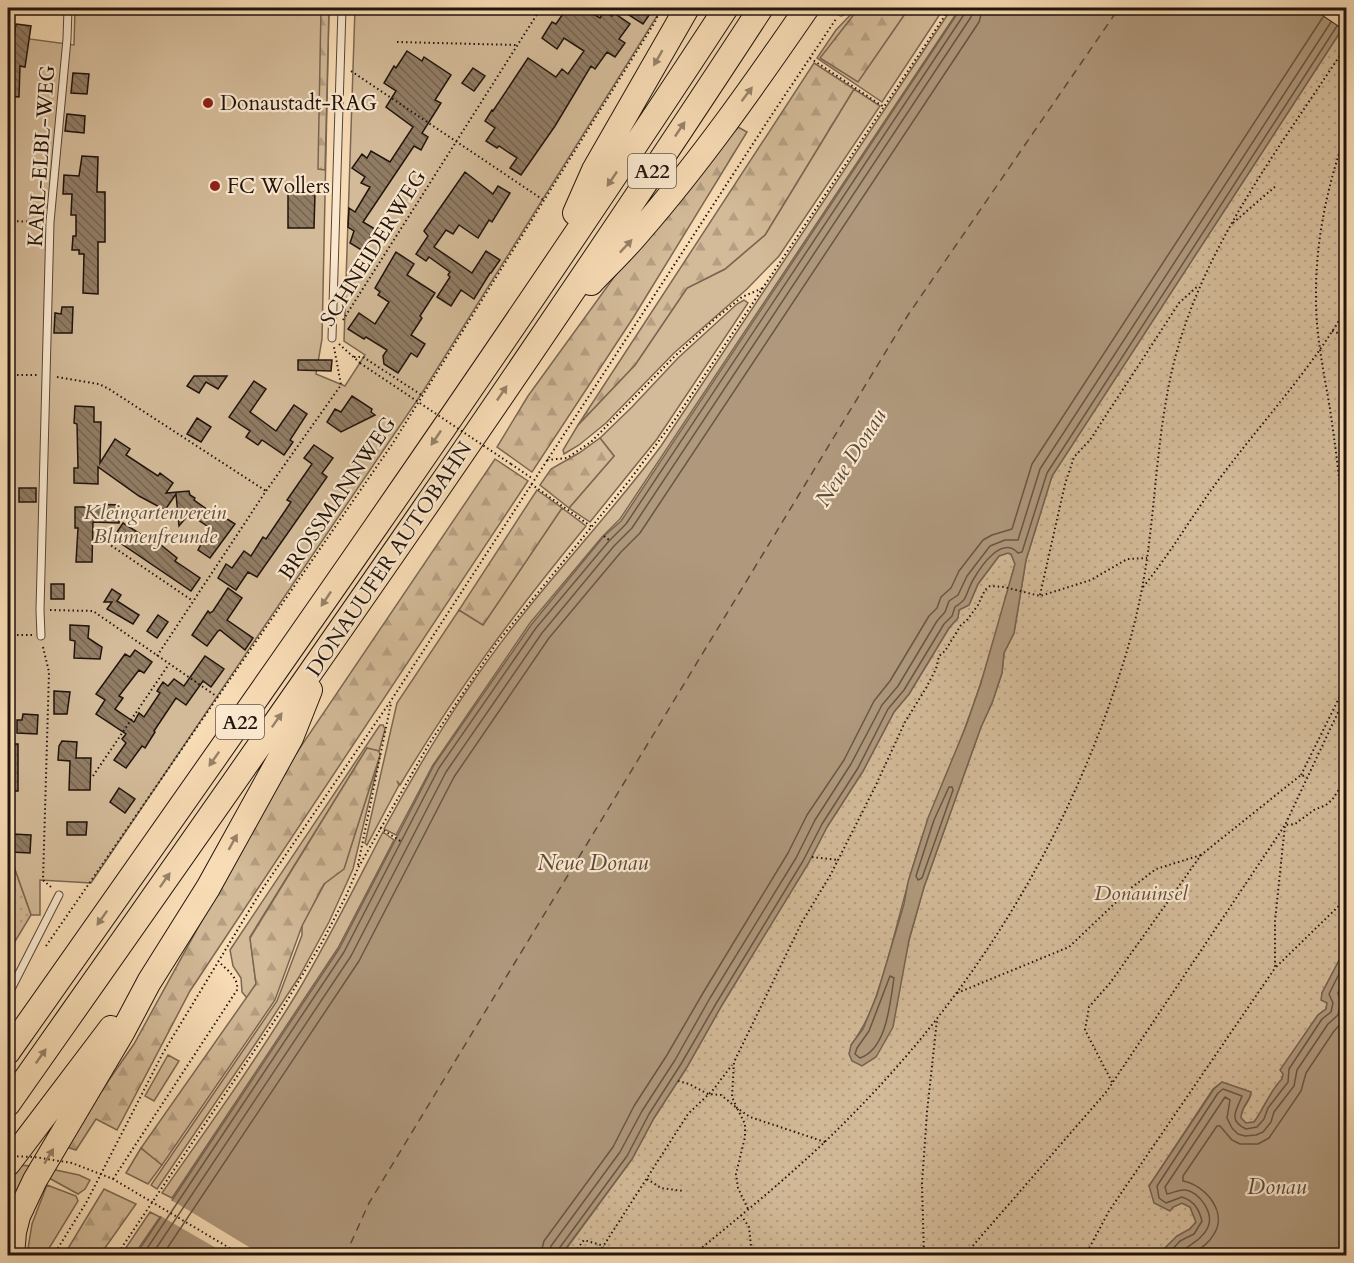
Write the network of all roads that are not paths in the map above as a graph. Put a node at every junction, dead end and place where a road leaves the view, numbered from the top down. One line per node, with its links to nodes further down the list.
1 (68, 8): 12 (lane, KARL-ELBL-WEG)
2 (342, 8): 11 (lane)
3 (687, 8): 9 (highway, one-way to 9)
4 (726, 8): 9 (highway, DONAUUFER AUTOBAHN / A22, one-way to 9)
5 (761, 8): 10 (highway, DONAUUFER AUTOBAHN / A22, one-way to 5)
6 (807, 8): 10 (highway, one-way to 6)
7 (1330, 8): 8 (main road)
8 (1347, 18)
9 (545, 279): 17 (highway, DONAUUFER AUTOBAHN / A22, one-way to 17)
10 (542, 334): 13 (highway, DONAUUFER AUTOBAHN / A22, one-way to 10)
11 (332, 338)
12 (41, 636)
13 (327, 649): 15 (highway, one-way to 13); 18 (highway, DONAUUFER AUTOBAHN / A22, one-way to 13)
14 (59, 895): 16 (lane)
15 (149, 982): 19 (highway); 20 (highway, one-way to 15)
16 (8, 995)
17 (8, 1052)
18 (8, 1104)
19 (8, 1164)
20 (12, 1256)

